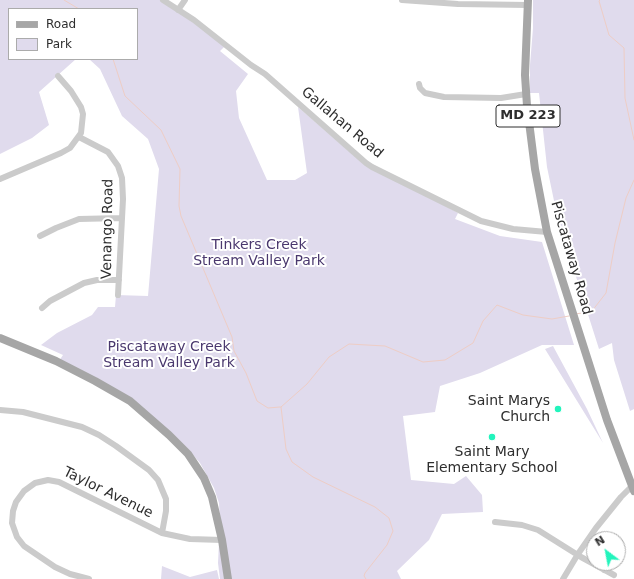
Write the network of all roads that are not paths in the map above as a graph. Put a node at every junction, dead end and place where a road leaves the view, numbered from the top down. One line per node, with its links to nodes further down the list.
1 (163, 0): 6 (street, Gallahan Road)
2 (185, 0): 6 (street)
3 (402, 0): 4 (street)
4 (471, 2): 5 (street)
5 (528, 3): 9 (main road, Piscataway Road / MD 223)
6 (178, 10): 13 (street, Gallahan Road)
7 (58, 76): 10 (street)
8 (419, 84): 9 (street)
9 (526, 94): 13 (main road, Piscataway Road / MD 223)
10 (79, 137): 11 (street); 12 (street, Venango Road)
11 (0, 179)
12 (122, 218): 14 (street); 15 (street, Venango Road)
13 (547, 232): 20 (main road, Piscataway Road / MD 223)
14 (40, 236)
15 (119, 280): 16 (street, Venango Road); 17 (street)
16 (118, 295)
17 (42, 308)
18 (0, 338): 23 (main road)
19 (0, 410): 22 (street)
20 (633, 487): 24 (street)
21 (495, 522): 24 (street)
22 (162, 533): 23 (street, Taylor Avenue); 28 (street, Taylor Avenue)
23 (222, 540): 29 (main road)
24 (578, 554): 25 (street); 30 (street)
25 (586, 560)
26 (606, 571): 27 (street)
27 (614, 575)
28 (89, 579)
29 (228, 579)
30 (563, 579)

